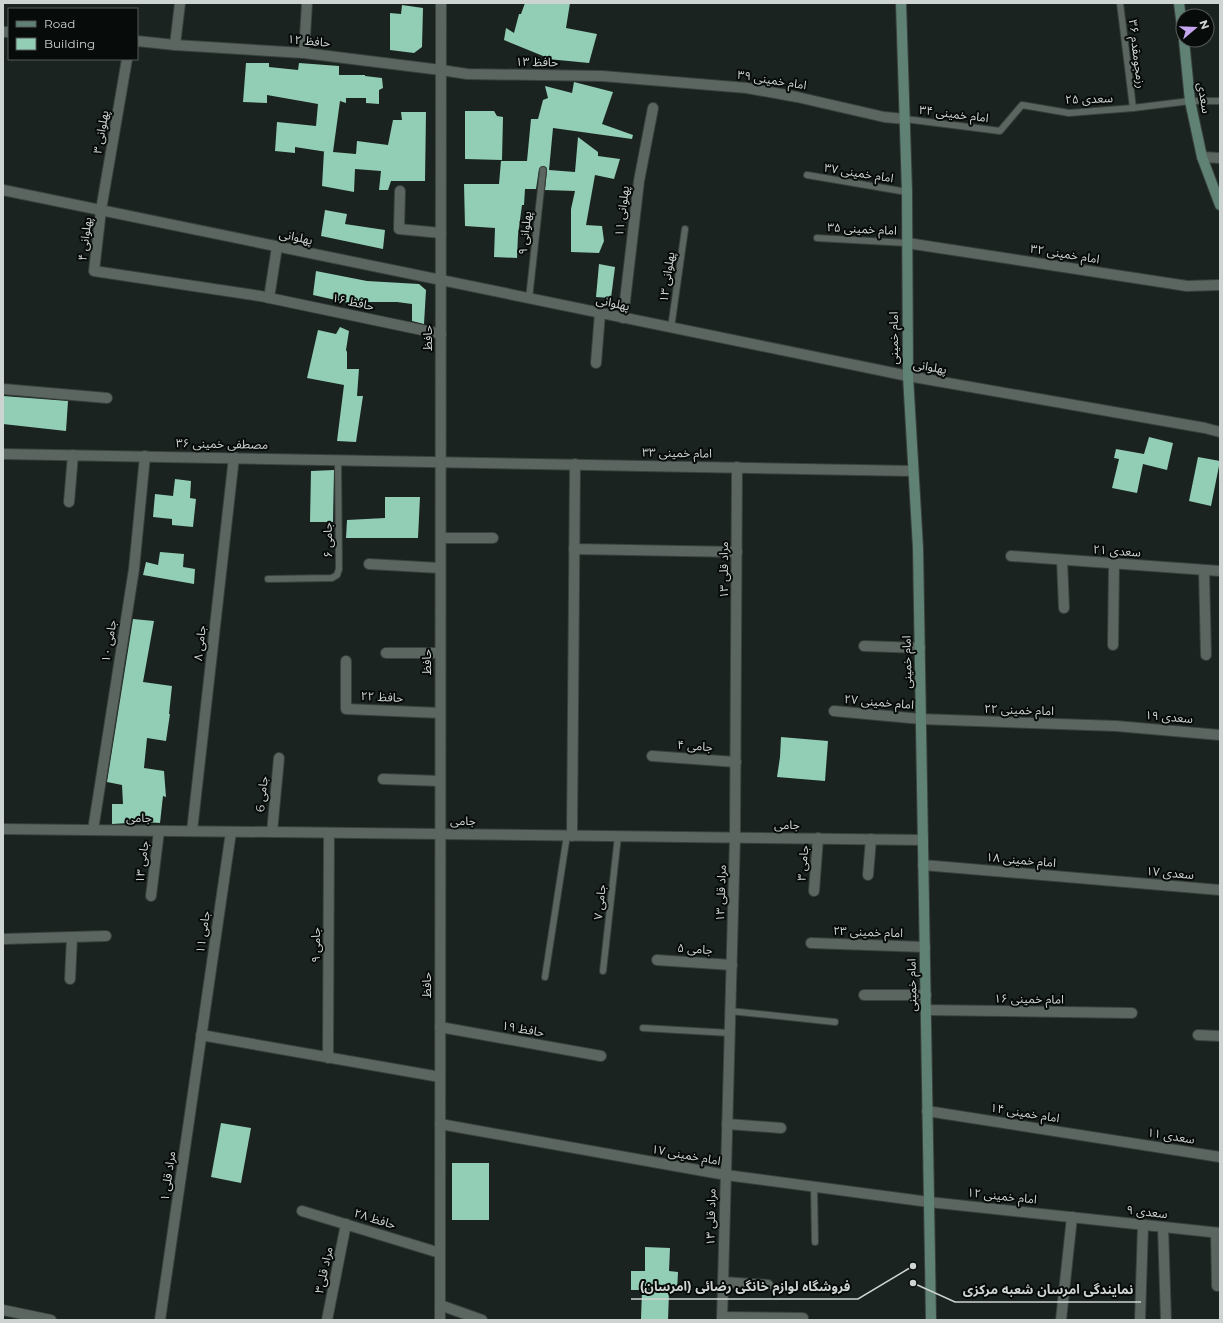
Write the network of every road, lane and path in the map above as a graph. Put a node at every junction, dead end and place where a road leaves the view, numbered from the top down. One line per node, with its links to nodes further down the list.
1 (180, 3): 7 (street)
2 (307, 3): 9 (street)
3 (441, 3): 11 (street, حافظ)
4 (901, 3): 17 (main road, امام خمینی)
5 (1120, 3): 16 (lane, رزمجومقدم ۳۶)
6 (138, 41): 7 (street, حافظ ۱۲)
7 (175, 45): 9 (street, حافظ ۱۲)
8 (1185, 48): 13 (main road, سعدی)
9 (304, 53): 11 (street, حافظ ۱۲)
10 (127, 60): 27 (street, پهلوانی ۳)
11 (441, 70): 12 (street, حافظ ۱۳); 29 (street, حافظ)
12 (632, 78): 17 (street, امام خمینی ۳۹)
13 (1190, 101): 14 (lane, سعدی ۲۵); 16 (lane, سعدی ۲۵); 19 (main road, سعدی)
14 (1220, 101)
15 (653, 108): 39 (street, پهلوانی ۱۱)
16 (1133, 108): 18 (lane, سعدی ۲۵)
17 (905, 119): 18 (lane, امام خمینی ۳۴); 25 (main road, امام خمینی)
18 (1000, 130)
19 (1202, 157): 20 (street); 26 (main road, سعدی)
20 (1220, 158)
21 (543, 170): 37 (lane, پهلوانی ۹)
22 (807, 175): 25 (lane, امام خمینی ۳۷)
23 (3, 190): 27 (street, پهلوانی)
24 (400, 191): 29 (street)
25 (907, 192): 31 (main road, امام خمینی)
26 (1220, 205)
27 (101, 210): 32 (street, پهلوانی); 33 (street, پهلوانی ۴)
28 (686, 229): 40 (lane, پهلوانی ۱۳)
29 (441, 233): 34 (street, حافظ)
30 (817, 238): 31 (lane, امام خمینی ۳۵)
31 (907, 243): 35 (street, امام خمینی ۳۲); 43 (main road, امام خمینی)
32 (277, 247): 34 (street, پهلوانی); 36 (street)
33 (94, 271): 36 (street, حافظ ۱۶)
34 (441, 280): 37 (street, پهلوانی); 41 (street, حافظ)
35 (1220, 285)
36 (265, 297): 41 (street, حافظ ۱۶)
37 (529, 298): 38 (street, پهلوانی)
38 (600, 313): 39 (street, پهلوانی); 42 (street)
39 (622, 318): 40 (street, پهلوانی)
40 (671, 328): 43 (street, پهلوانی)
41 (441, 334): 52 (street, حافظ)
42 (596, 363)
43 (908, 376): 46 (street, پهلوانی); 55 (main road, امام خمینی)
44 (3, 389): 45 (street)
45 (107, 398)
46 (1220, 432)
47 (3, 454): 48 (street, مصطفی خمینی ۳۶)
48 (73, 455): 49 (street, مصطفی خمینی ۳۶); 56 (street)
49 (145, 456): 50 (street, مصطفی خمینی ۳۶); 88 (street, جامی ۱۰)
50 (234, 457): 51 (street, مصطفی خمینی ۳۶); 90 (street, جامی ۸)
51 (338, 459): 52 (street, مصطفی خمینی ۳۶); 68 (lane, جامی ۶)
52 (441, 462): 53 (street, امام خمینی ۳۳); 57 (street, حافظ)
53 (575, 464): 54 (street, امام خمینی ۳۳); 59 (street)
54 (737, 467): 55 (street, امام خمینی ۳۳); 60 (street, مراد قلی ۱۳)
55 (913, 471): 72 (main road, امام خمینی)
56 (69, 502)
57 (440, 538): 58 (street); 65 (street, حافظ)
58 (493, 538)
59 (574, 549): 60 (street); 95 (street)
60 (737, 552): 84 (street, مراد قلی ۱۳)
61 (1011, 556): 62 (street, سعدی ۲۱)
62 (1062, 560): 64 (street, سعدی ۲۱); 69 (street)
63 (369, 564): 65 (street)
64 (1114, 564): 66 (street, سعدی ۲۱); 70 (street)
65 (440, 568): 74 (street, حافظ)
66 (1204, 570): 67 (street, سعدی ۲۱); 75 (street)
67 (1220, 571)
68 (268, 579)
69 (1064, 608)
70 (1113, 645)
71 (864, 646): 72 (street)
72 (920, 648): 79 (main road, امام خمینی)
73 (386, 653): 74 (street)
74 (440, 653): 78 (street, حافظ)
75 (1206, 655)
76 (346, 661): 78 (street, حافظ ۲۲)
77 (834, 711): 79 (street, امام خمینی ۲۷)
78 (440, 713): 86 (street, حافظ)
79 (921, 719): 80 (street, امام خمینی ۲۲); 100 (main road, امام خمینی)
80 (1116, 726): 81 (street, سعدی ۱۹)
81 (1220, 735)
82 (652, 756): 84 (street, جامی ۴)
83 (279, 758): 92 (street, جامی 6)
84 (736, 762): 97 (street, مراد قلی ۱۳)
85 (383, 779): 86 (street)
86 (440, 781): 94 (street, حافظ)
87 (3, 829): 88 (street, جامی)
88 (93, 830): 89 (street, جامی)
89 (159, 831): 90 (street, جامی); 106 (street, جامی ۱۳)
90 (192, 831): 91 (street, جامی)
91 (231, 832): 92 (street, جامی); 126 (street, جامی ۱۱)
92 (272, 832): 93 (street, جامی)
93 (329, 833): 94 (street, جامی); 130 (street, جامی ۹)
94 (440, 834): 95 (street, جامی); 123 (street, حافظ)
95 (569, 835): 96 (street, جامی); 115 (lane)
96 (618, 836): 97 (street, جامی); 114 (lane, جامی ۷)
97 (735, 837): 98 (street, جامی); 113 (street, مراد قلی ۱۳)
98 (818, 838): 99 (street, جامی); 104 (street, جامی ۳)
99 (871, 839): 100 (street, جامی); 102 (street)
100 (923, 840): 101 (main road, امام خمینی)
101 (923, 865): 103 (street, امام خمینی ۱۸); 111 (main road, امام خمینی)
102 (868, 875)
103 (1117, 882): 105 (street, سعدی ۱۷)
104 (814, 890)
105 (1220, 890)
106 (150, 896)
107 (106, 936): 108 (street)
108 (72, 937): 109 (street); 116 (street)
109 (3, 939)
110 (811, 943): 111 (street, امام خمینی ۲۳)
111 (925, 947): 118 (main road, امام خمینی)
112 (657, 960): 113 (street, جامی ۵)
113 (732, 965): 120 (street, مراد قلی ۱۳)
114 (603, 971)
115 (545, 977)
116 (70, 979)
117 (864, 995): 118 (street)
118 (926, 995): 119 (main road, امام خمینی)
119 (926, 1010): 121 (street, امام خمینی ۱۶); 132 (main road, امام خمینی)
120 (730, 1011): 122 (lane); 125 (street, مراد قلی ۱۳)
121 (1132, 1013)
122 (835, 1022)
123 (440, 1027): 129 (street, حافظ ۱۹); 131 (street, حافظ)
124 (643, 1028): 125 (lane)
125 (730, 1033): 134 (street, مراد قلی ۱۳)
126 (201, 1035): 130 (street); 157 (street, مراد قلی ۱)
127 (1198, 1036): 128 (street)
128 (1220, 1036)
129 (601, 1056)
130 (328, 1058): 131 (street)
131 (440, 1077): 133 (street, حافظ)
132 (927, 1111): 136 (street, امام خمینی ۱۴); 140 (main road, امام خمینی)
133 (440, 1124): 138 (street, امام خمینی ۱۷); 148 (street, حافظ)
134 (727, 1124): 135 (street); 138 (street, مراد قلی ۱۳)
135 (781, 1128)
136 (1118, 1141): 137 (street, سعدی ۱۱)
137 (1220, 1157)
138 (726, 1175): 139 (street, امام خمینی ۱۷); 149 (street, مراد قلی ۱۳)
139 (814, 1186): 140 (street, امام خمینی ۱۷); 147 (lane)
140 (929, 1202): 142 (street, امام خمینی ۱۲); 161 (main road, امام خمینی)
141 (302, 1211): 143 (street, حافظ ۲۸)
142 (1072, 1217): 144 (street, سعدی ۹); 162 (street)
143 (346, 1224): 148 (street, حافظ ۲۸); 158 (street, مراد قلی۳)
144 (1143, 1225): 145 (street, سعدی ۹); 163 (street)
145 (1163, 1227): 146 (street, سعدی ۹); 164 (street)
146 (1218, 1233): 151 (street)
147 (815, 1242)
148 (440, 1253): 152 (street, حافظ)
149 (723, 1282): 150 (street); 155 (street, مراد قلی ۱۳)
150 (768, 1285)
151 (1217, 1286)
152 (440, 1305): 159 (street, حافظ); 160 (street)
153 (3, 1310): 156 (street)
154 (803, 1318): 155 (street)
155 (722, 1319)
156 (52, 1320)
157 (160, 1320)
158 (327, 1320)
159 (440, 1320)
160 (482, 1320)
161 (931, 1320)
162 (1060, 1320)
163 (1140, 1320)
164 (1166, 1320)

